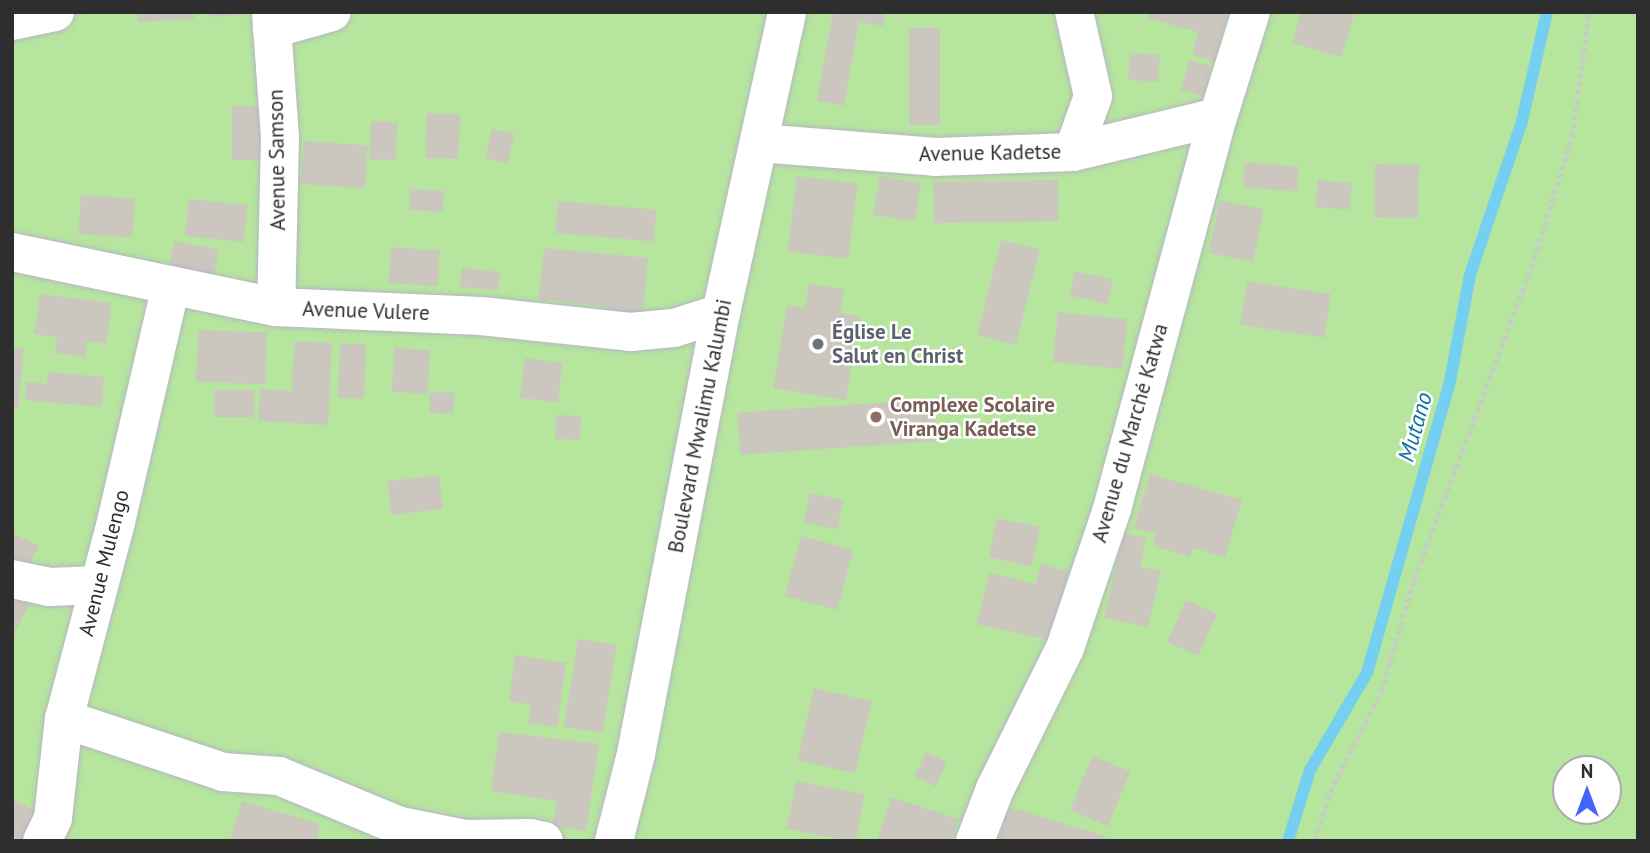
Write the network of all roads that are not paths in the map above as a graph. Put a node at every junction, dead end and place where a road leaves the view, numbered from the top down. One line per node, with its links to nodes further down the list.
1 (55, 12): 6 (street)
2 (332, 12): 7 (street)
3 (787, 12): 9 (street, Boulevard Mwalimu Kalumbi)
4 (1074, 12): 10 (street)
5 (1251, 12): 8 (street, Avenue du Marché Katwa)
6 (12, 21)
7 (271, 21): 13 (street, Avenue Samson)
8 (1218, 117): 10 (street, Avenue Kadetse); 21 (street, Avenue du Marché Katwa)
9 (759, 144): 10 (street, Avenue Kadetse); 14 (street, Boulevard Mwalimu Kalumbi)
10 (1073, 152)
11 (12, 252): 12 (street, Avenue Vulere)
12 (171, 285): 13 (street, Avenue Vulere); 16 (street, Avenue Mulengo)
13 (276, 307): 14 (street, Avenue Vulere)
14 (721, 313): 20 (street, Boulevard Mwalimu Kalumbi)
15 (12, 579): 16 (street)
16 (99, 585): 17 (street, Avenue Mulengo)
17 (64, 719): 18 (street, Avenue Mulengo); 19 (street)
18 (43, 841)
19 (544, 841)
20 (614, 841)
21 (975, 841)

